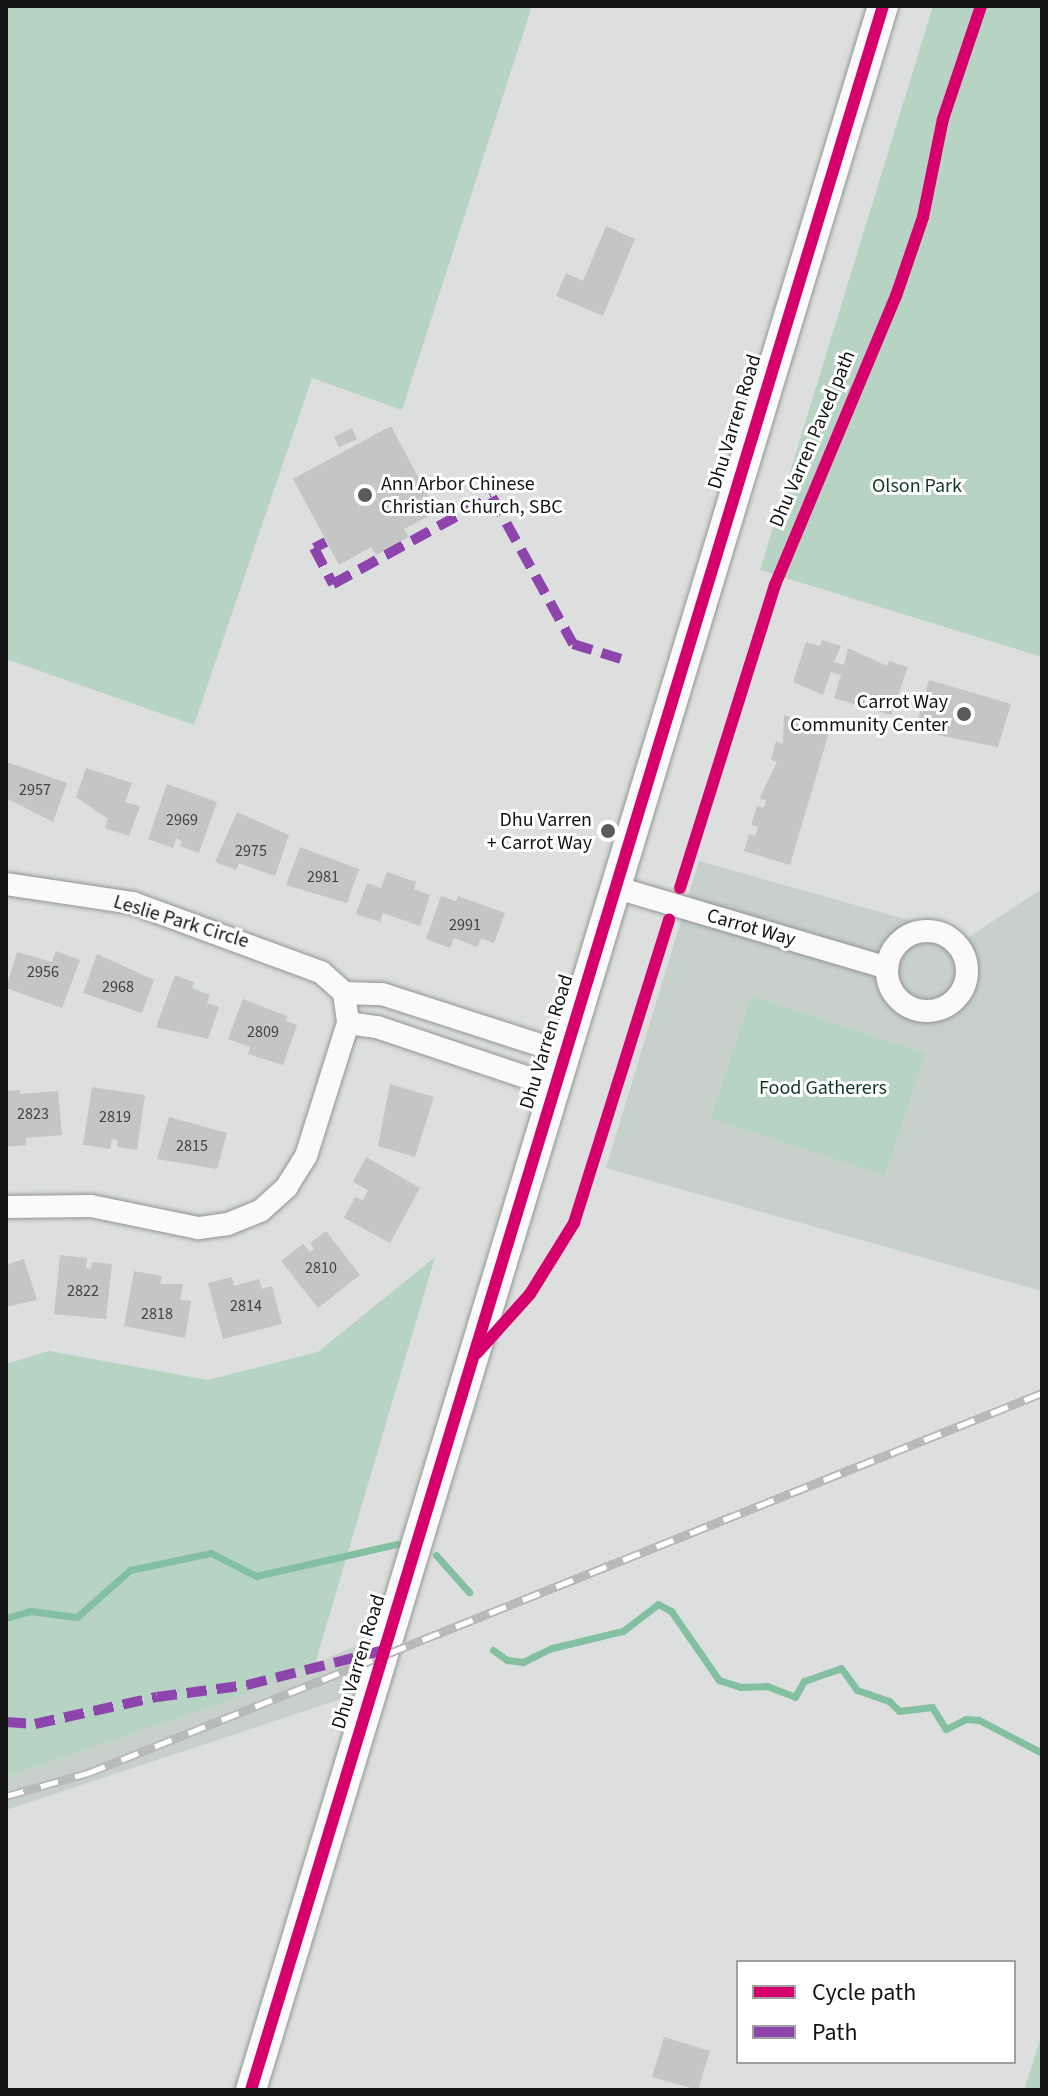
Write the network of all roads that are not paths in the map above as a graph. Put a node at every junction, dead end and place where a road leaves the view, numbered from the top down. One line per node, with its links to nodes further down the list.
1 (883, 6): 3 (main road, Dhu Varren Road)
2 (6, 884): 5 (street, Leslie Park Circle)
3 (614, 887): 4 (street, Carrot Way); 9 (main road, Dhu Varren Road)
4 (887, 968)
5 (344, 993): 6 (street); 7 (street)
6 (438, 1012): 8 (street); 9 (street)
7 (348, 1023): 8 (street); 11 (street)
8 (427, 1043): 10 (street)
9 (565, 1053): 10 (main road, Dhu Varren Road)
10 (555, 1087): 12 (main road, Dhu Varren Road)
11 (6, 1207)
12 (251, 2090)

